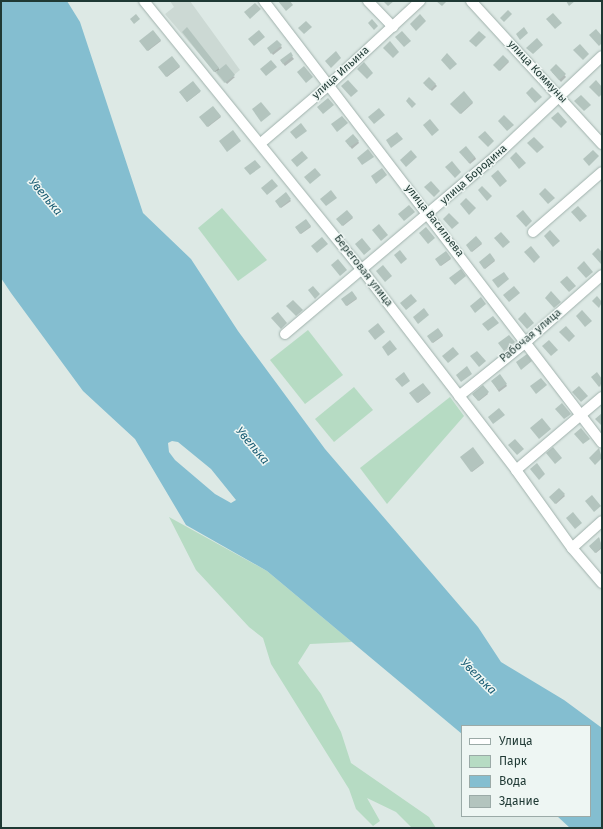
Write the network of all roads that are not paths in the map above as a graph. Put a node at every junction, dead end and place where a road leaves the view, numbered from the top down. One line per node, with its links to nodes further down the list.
1 (144, 1): 10 (street, Береговая улица)
2 (264, 1): 8 (street, улица Васильева)
3 (368, 1): 6 (street)
4 (420, 1): 6 (street, улица Ильина)
5 (471, 1): 9 (street, улица Коммуны)
6 (393, 27): 8 (street, улица Ильина)
7 (602, 56): 9 (street, улица Бородина)
8 (329, 85): 10 (street, улица Ильина); 13 (street, улица Васильева)
9 (559, 96): 11 (street, улица Коммуны); 13 (street, улица Бородина)
10 (261, 143): 15 (street, Береговая улица)
11 (602, 144)
12 (602, 172): 14 (street)
13 (429, 214): 15 (street, улица Бородина); 18 (street, улица Васильева)
14 (533, 232)
15 (363, 270): 17 (street, улица Бородина); 19 (street, Береговая улица)
16 (602, 275): 18 (street, Рабочая улица)
17 (285, 334)
18 (526, 342): 19 (street, Рабочая улица); 21 (street, улица Васильева)
19 (459, 396): 23 (street, Береговая улица)
20 (602, 397): 21 (street)
21 (581, 415): 22 (street, улица Васильева); 23 (street)
22 (602, 443)
23 (516, 470): 25 (street, Береговая улица)
24 (602, 521): 25 (street)
25 (572, 548): 26 (street, Береговая улица)
26 (602, 582)

